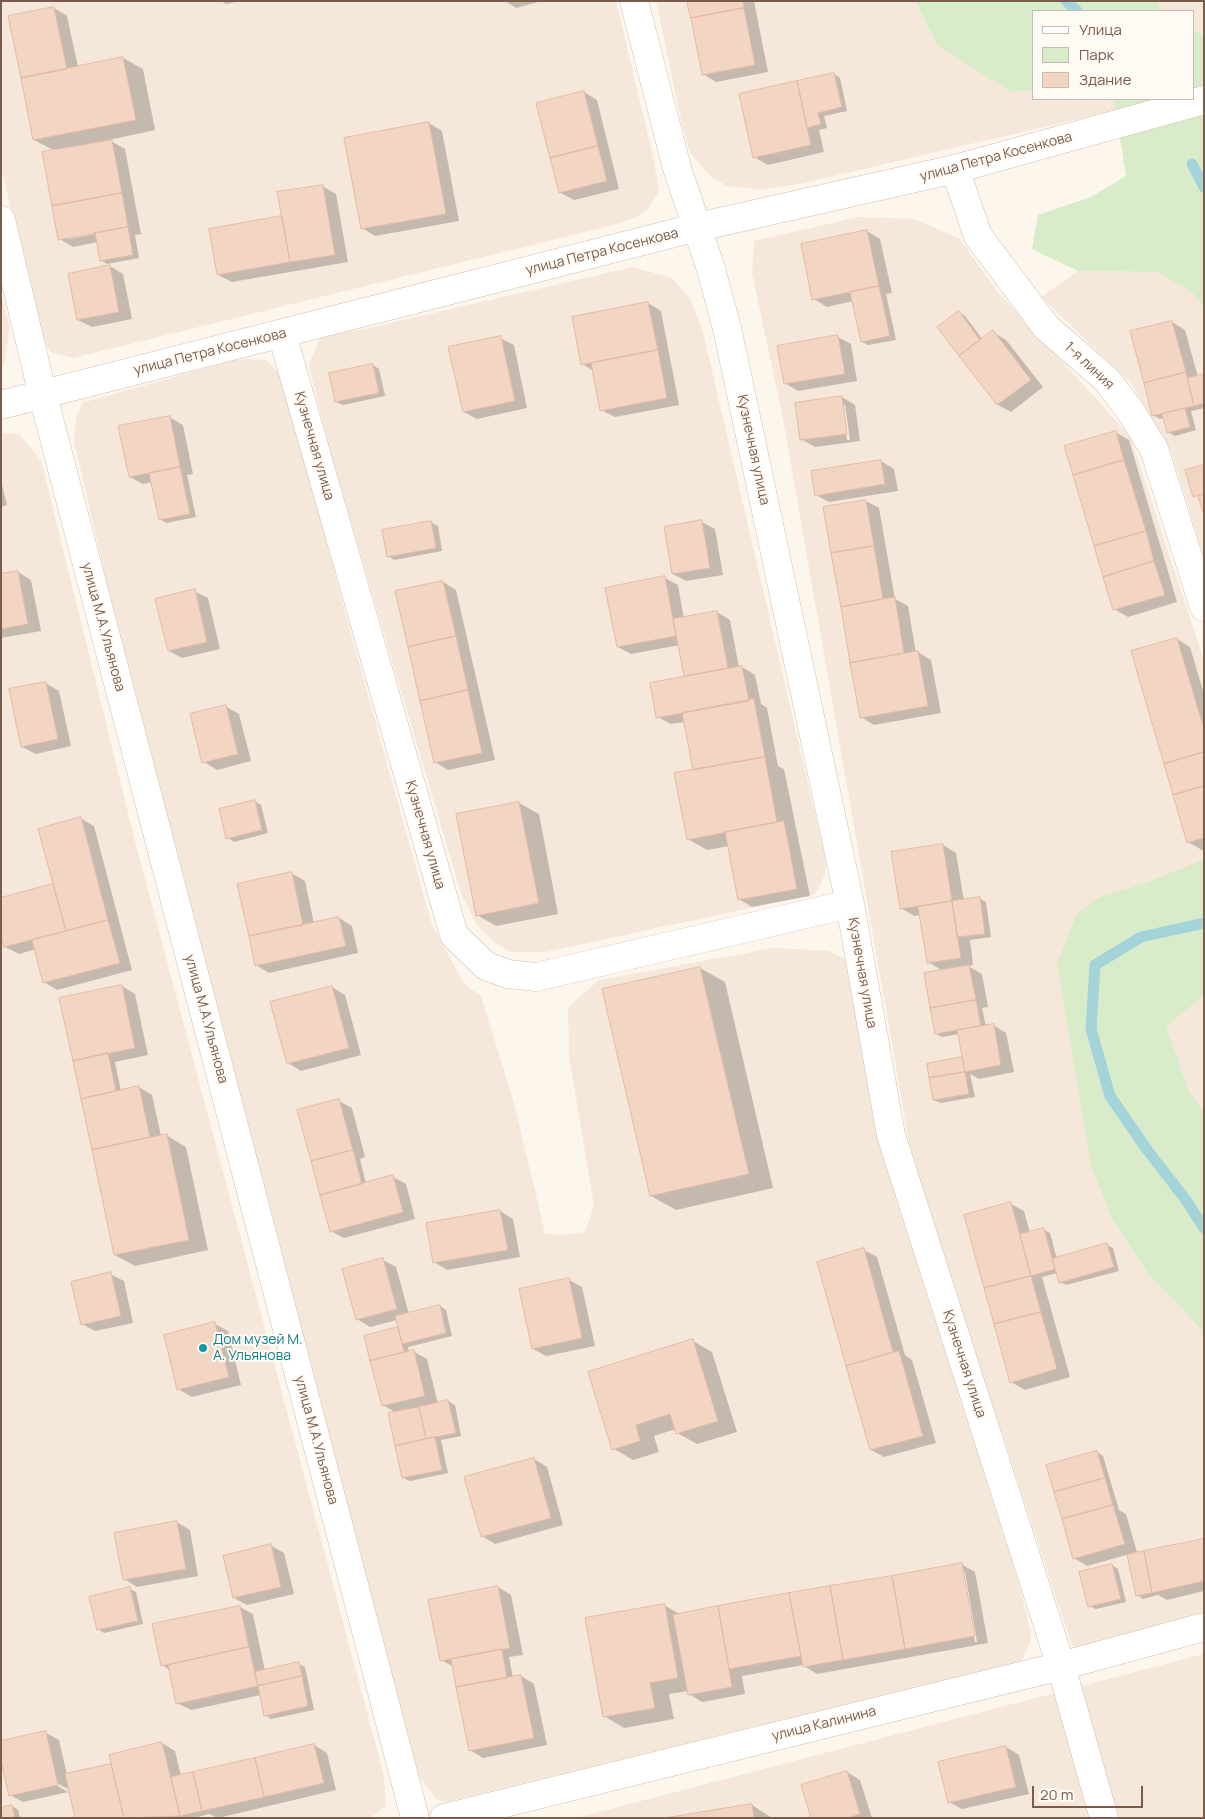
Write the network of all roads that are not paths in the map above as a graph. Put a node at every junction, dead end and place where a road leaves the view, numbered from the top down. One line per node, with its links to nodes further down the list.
1 (634, 1): 5 (street, Кузнечная улица)
2 (1204, 100): 3 (street, улица Петра Косенкова)
3 (955, 169): 5 (street, улица Петра Косенкова); 9 (street, 1-я линия)
4 (1, 220): 7 (street, улица М.А.Ульянова)
5 (698, 227): 6 (street, улица Петра Косенкова); 10 (street, Кузнечная улица)
6 (282, 334): 7 (street, улица Петра Косенкова); 10 (street, Кузнечная улица)
7 (43, 396): 8 (street, улица Петра Косенкова); 13 (street, улица М.А.Ульянова)
8 (1, 406)
9 (1204, 607)
10 (850, 904): 12 (street, Кузнечная улица)
11 (1204, 1628): 12 (street, улица Калинина)
12 (1061, 1666): 14 (street, улица Калинина); 15 (street, Кузнечная улица)
13 (415, 1818)
14 (444, 1818)
15 (1104, 1818)

